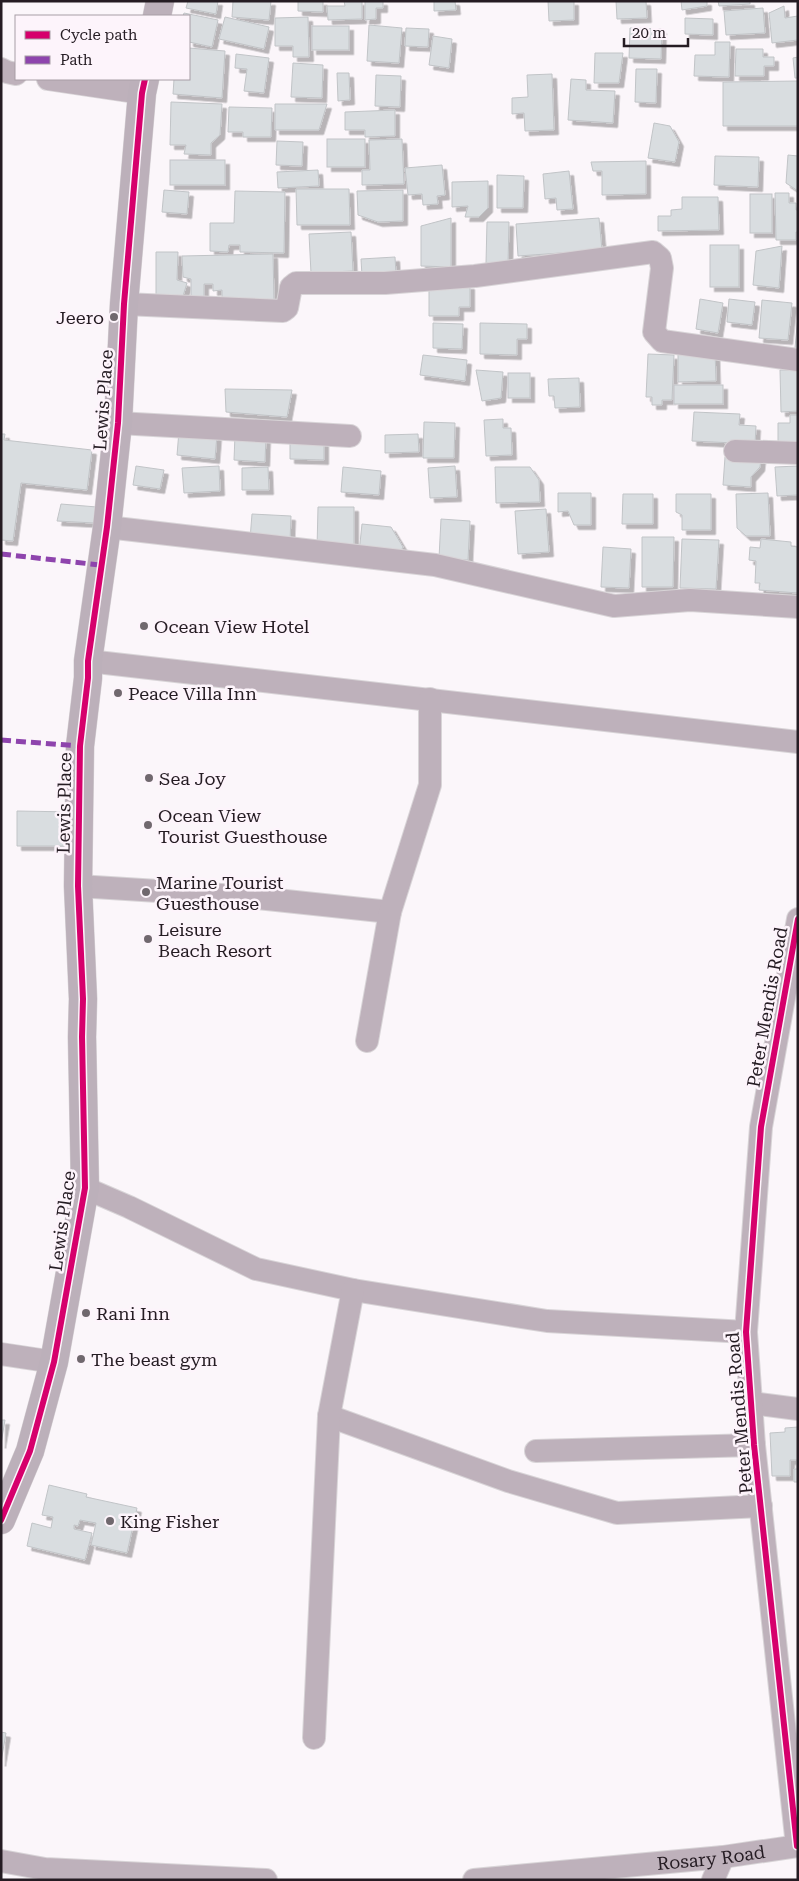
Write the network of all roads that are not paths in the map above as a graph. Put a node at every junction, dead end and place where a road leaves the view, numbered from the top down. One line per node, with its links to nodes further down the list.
1 (160, 1): 2 (street)
2 (157, 15)
3 (1, 69): 4 (street)
4 (15, 74)
5 (62, 80): 6 (street)
6 (144, 86): 7 (street, Lewis Place)
7 (124, 304): 8 (street); 9 (street, Lewis Place)
8 (798, 360)
9 (118, 423): 10 (street); 13 (street, Lewis Place)
10 (350, 436)
11 (735, 451): 12 (street)
12 (798, 454)
13 (107, 527): 14 (street); 15 (street, Lewis Place)
14 (798, 607)
15 (88, 661): 16 (street); 18 (street, Lewis Place)
16 (430, 699): 17 (street); 19 (street)
17 (798, 742)
18 (78, 886): 19 (street); 22 (street, Lewis Place)
19 (390, 912): 21 (street)
20 (798, 919): 24 (street, Peter Mendis Road)
21 (367, 1041)
22 (86, 1188): 23 (street); 26 (street, Lewis Place)
23 (353, 1290): 24 (street); 29 (street)
24 (746, 1332): 27 (street, Peter Mendis Road)
25 (1, 1354): 26 (street)
26 (54, 1362): 33 (street, Lewis Place)
27 (751, 1402): 28 (street); 30 (street, Peter Mendis Road)
28 (798, 1409)
29 (329, 1416): 32 (street); 34 (street)
30 (754, 1445): 31 (street); 32 (street, Peter Mendis Road)
31 (536, 1452)
32 (762, 1506): 35 (street, Peter Mendis Road)
33 (1, 1520)
34 (314, 1738)
35 (797, 1846): 36 (street, Rosary Road)
36 (723, 1857): 40 (street, Rosary Road); 41 (street)
37 (1, 1861): 38 (street)
38 (243, 1879): 39 (street)
39 (266, 1880)
40 (474, 1880)
41 (713, 1880)

